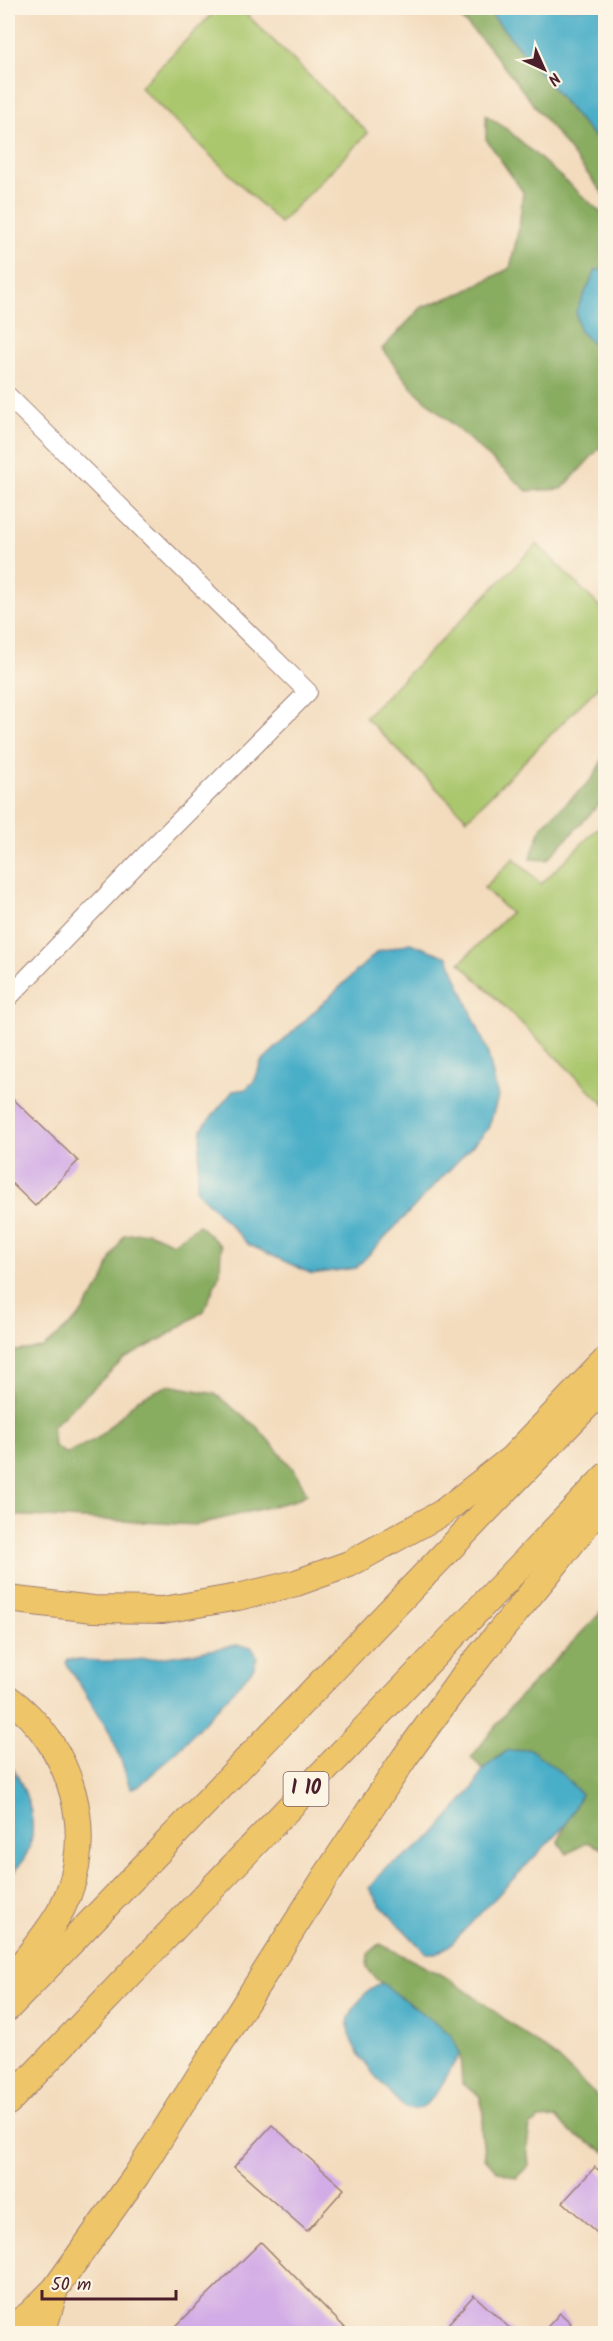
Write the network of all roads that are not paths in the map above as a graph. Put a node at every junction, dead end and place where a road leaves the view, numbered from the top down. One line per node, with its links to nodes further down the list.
1 (8, 396): 2 (street)
2 (8, 998)
3 (606, 1360): 7 (highway)
4 (606, 1386): 10 (highway)
5 (606, 1476): 11 (highway, I 10)
6 (606, 1499): 12 (highway)
7 (8, 1599)
8 (8, 1698): 9 (highway)
9 (8, 1982)
10 (8, 2008)
11 (8, 2102)
12 (55, 2289): 13 (highway); 14 (highway)
13 (8, 2329)
14 (42, 2334)

